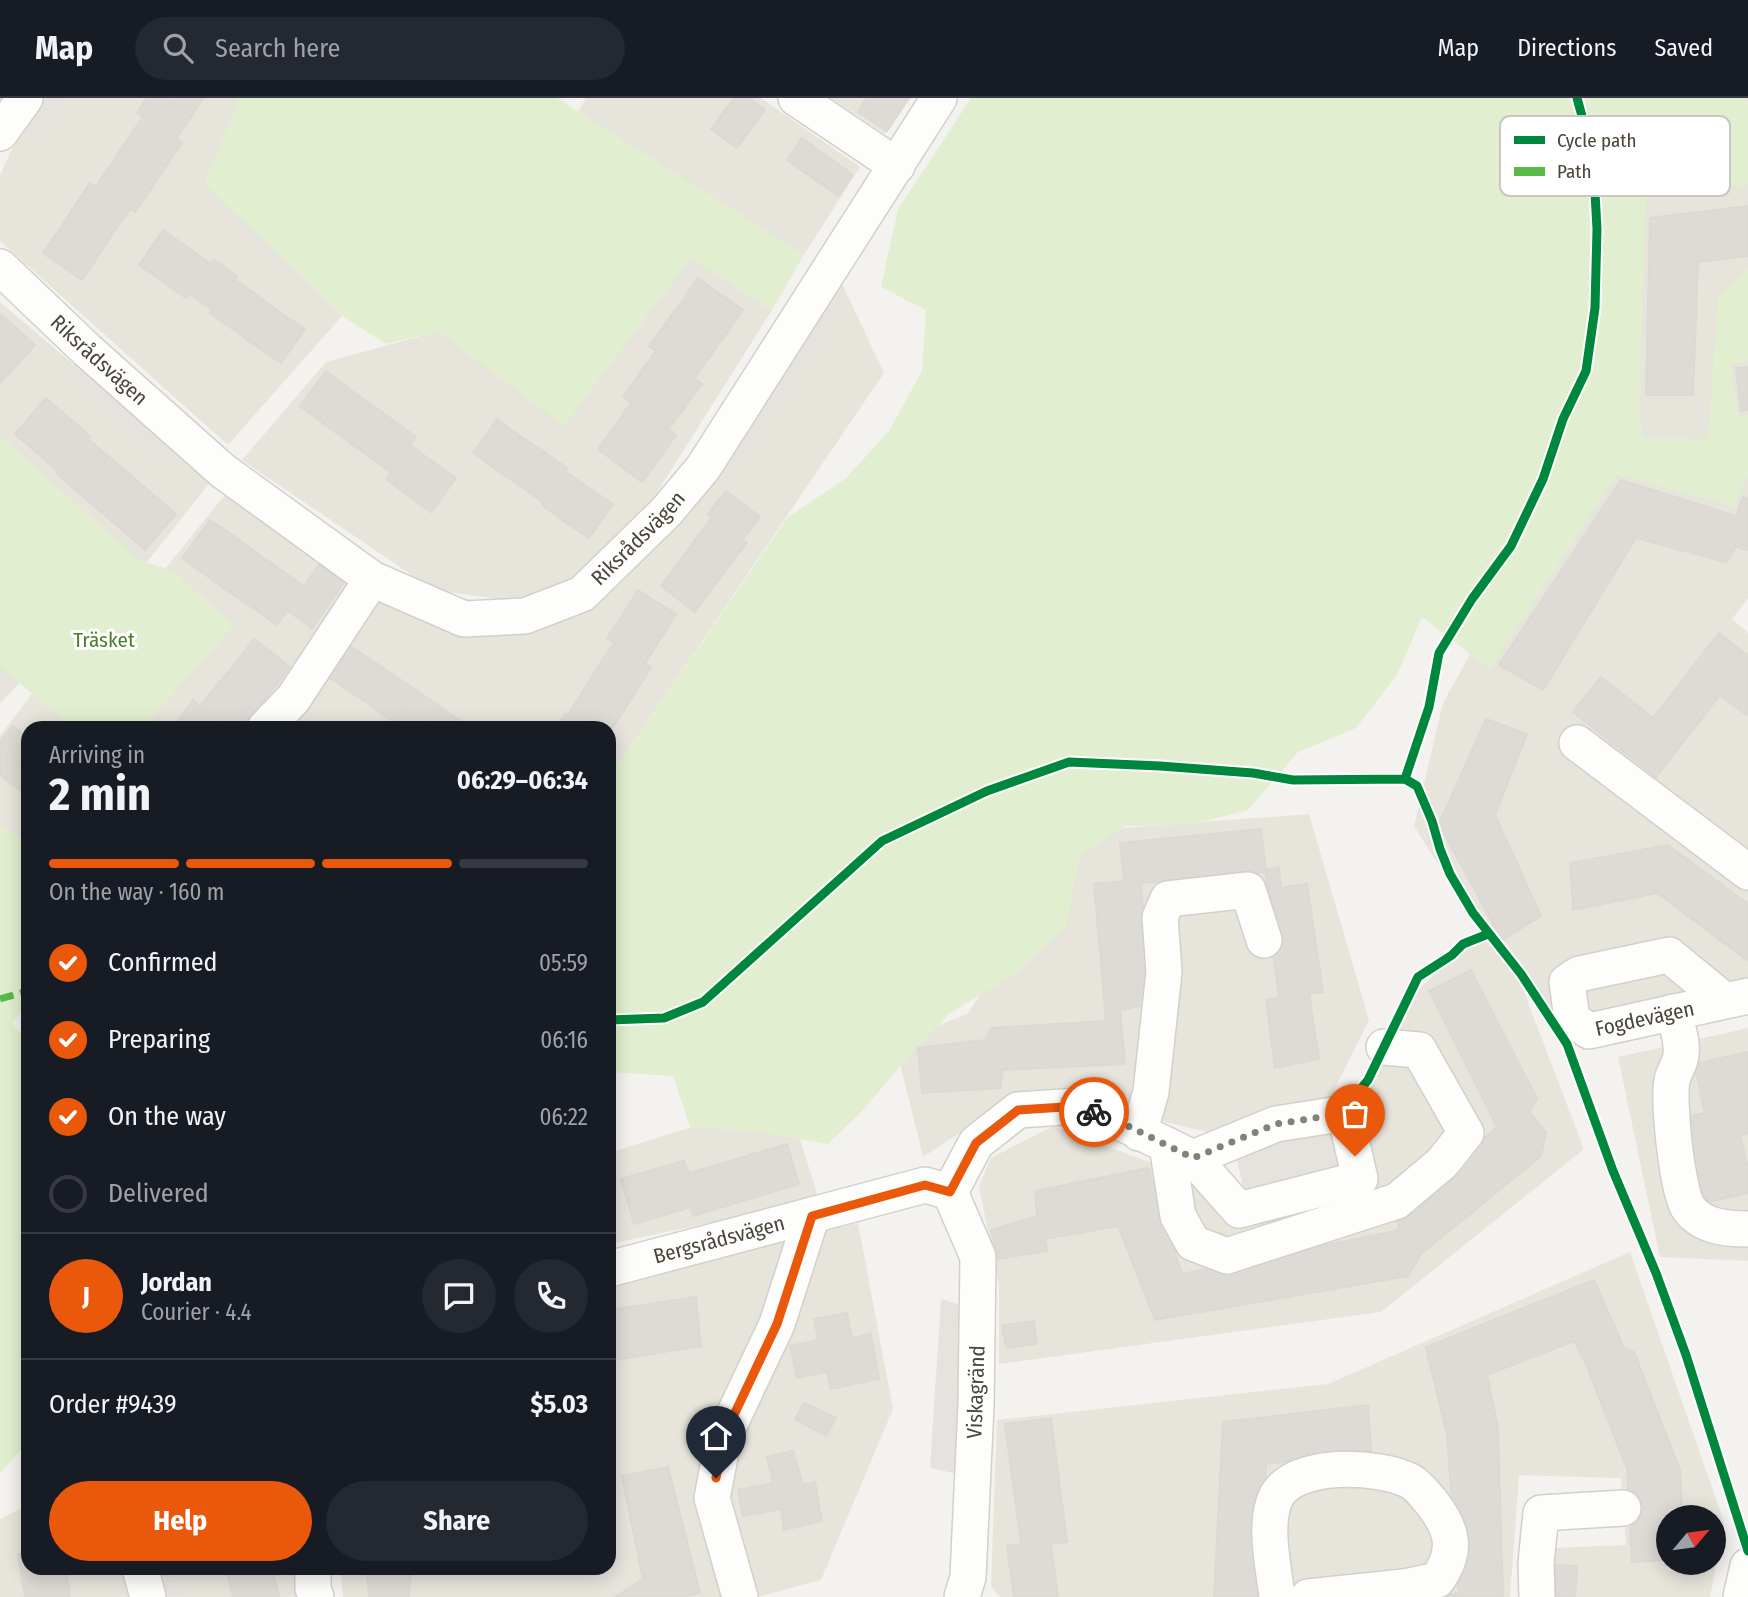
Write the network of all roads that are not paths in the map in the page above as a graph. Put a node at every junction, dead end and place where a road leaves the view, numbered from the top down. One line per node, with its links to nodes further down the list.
1 (25, 98): 4 (street)
2 (796, 98): 5 (street)
3 (939, 98): 5 (street, Riksrådsvägen)
4 (0, 133)
5 (897, 166): 7 (street, Riksrådsvägen)
6 (0, 267): 7 (street, Riksrådsvägen)
7 (372, 579): 8 (street)
8 (272, 721)
9 (1577, 743): 10 (street)
10 (1748, 872)
11 (1264, 940): 15 (street)
12 (1737, 998): 13 (street, Fogdevägen); 13 (street, Fogdevägen)
13 (1673, 1012): 18 (street)
14 (1384, 1047): 15 (street)
15 (1166, 1145): 16 (street)
16 (950, 1192): 17 (street, Bergsrådsvägen); 27 (street, Viskagränd)
17 (812, 1216): 19 (street, Bergsrådsvägen); 26 (street)
18 (1748, 1229)
19 (616, 1267)
20 (1623, 1508): 30 (street)
21 (1748, 1566): 31 (street)
22 (142, 1575): 24 (street)
23 (313, 1575): 25 (street)
24 (148, 1597)
25 (316, 1597)
26 (740, 1597)
27 (962, 1597)
28 (1277, 1597): 29 (street)
29 (1308, 1597)
30 (1537, 1597)
31 (1741, 1597)

